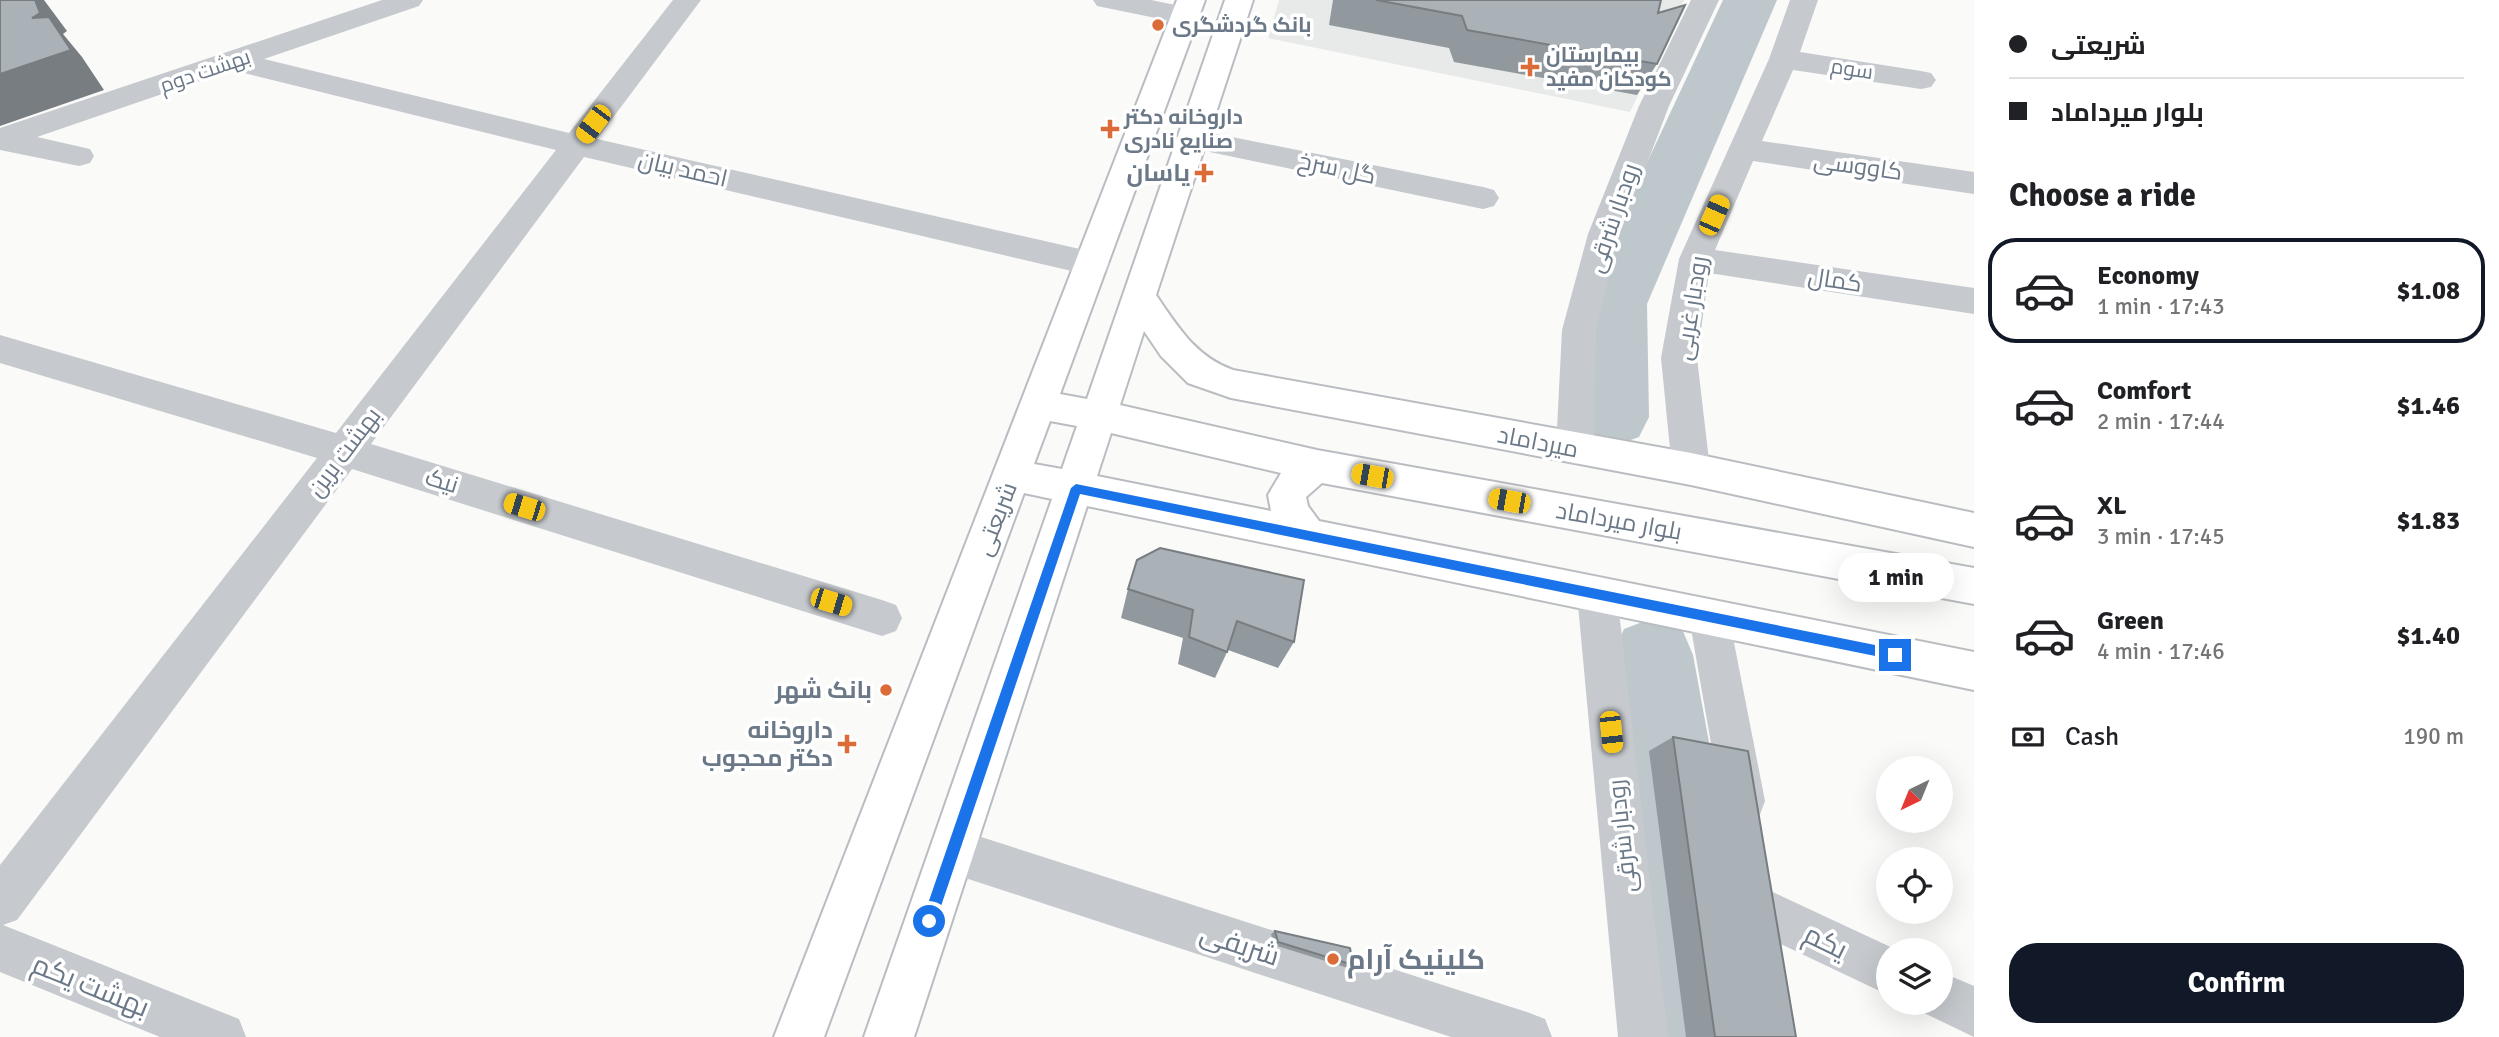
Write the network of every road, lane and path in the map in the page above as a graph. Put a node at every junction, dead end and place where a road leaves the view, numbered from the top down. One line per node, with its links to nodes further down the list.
1 (409, 0): 9 (street, بهشت دوم)
2 (687, 0): 13 (street, بهشت برین)
3 (1107, 0): 7 (street)
4 (1240, 0): 12 (main road)
5 (1705, 0): 25 (street, رودبار شرقی)
6 (1792, 2): 8 (street, رودبار غربی)
7 (1188, 8): 19 (main road, شریعتی)
8 (1783, 59): 10 (street, سوم); 14 (street, رودبار غربی)
9 (233, 61): 11 (street, بهشت دوم); 13 (street, احمد بیان)
10 (1921, 80)
11 (0, 139): 15 (street)
12 (1192, 139): 17 (street, گل سرخ); 20 (main road)
13 (577, 145): 19 (street, احمد بیان); 26 (street, بهشت برین)
14 (1742, 149): 16 (street, کاووسی); 18 (street, رودبار غربی)
15 (79, 156)
16 (1974, 183)
17 (1483, 198)
18 (1695, 259): 21 (street, کمال); 28 (street, رودبار غربی)
19 (1093, 264): 23 (main road, شریعتی)
20 (1138, 295): 24 (main road); 25 (main road, میرداماد)
21 (1974, 301)
22 (0, 349): 26 (street, نیک)
23 (1039, 404): 24 (main road, بلوار میرداماد); 29 (main road, شریعتی)
24 (1100, 416): 27 (main road, بلوار میرداماد); 30 (main road)
25 (1575, 449): 28 (main road, میرداماد)
26 (345, 451): 36 (street, نیک); 40 (street, بهشت برین)
27 (1317, 466): 32 (main road); 33 (main road, بلوار میرداماد)
28 (1692, 469): 31 (main road, میرداماد)
29 (1013, 475): 30 (main road); 47 (main road, شریعتی)
30 (1076, 488): 32 (main road); 38 (main road)
31 (1967, 530)
32 (1307, 533): 34 (main road)
33 (1974, 586)
34 (1597, 594): 35 (main road); 50 (street, رودبار شرقی)
35 (1709, 617): 37 (main road); 39 (street)
36 (882, 618)
37 (1974, 671)
38 (953, 851): 48 (main road); 49 (street, شریفی)
39 (1757, 875): 42 (street); 43 (street, یکم)
40 (0, 902)
41 (0, 948): 46 (street, بهشت یکم)
42 (1773, 961)
43 (1876, 962)
44 (1953, 1002): 45 (street)
45 (1974, 1012)
46 (221, 1037)
47 (799, 1037)
48 (889, 1037)
49 (1527, 1037)
50 (1643, 1037)

